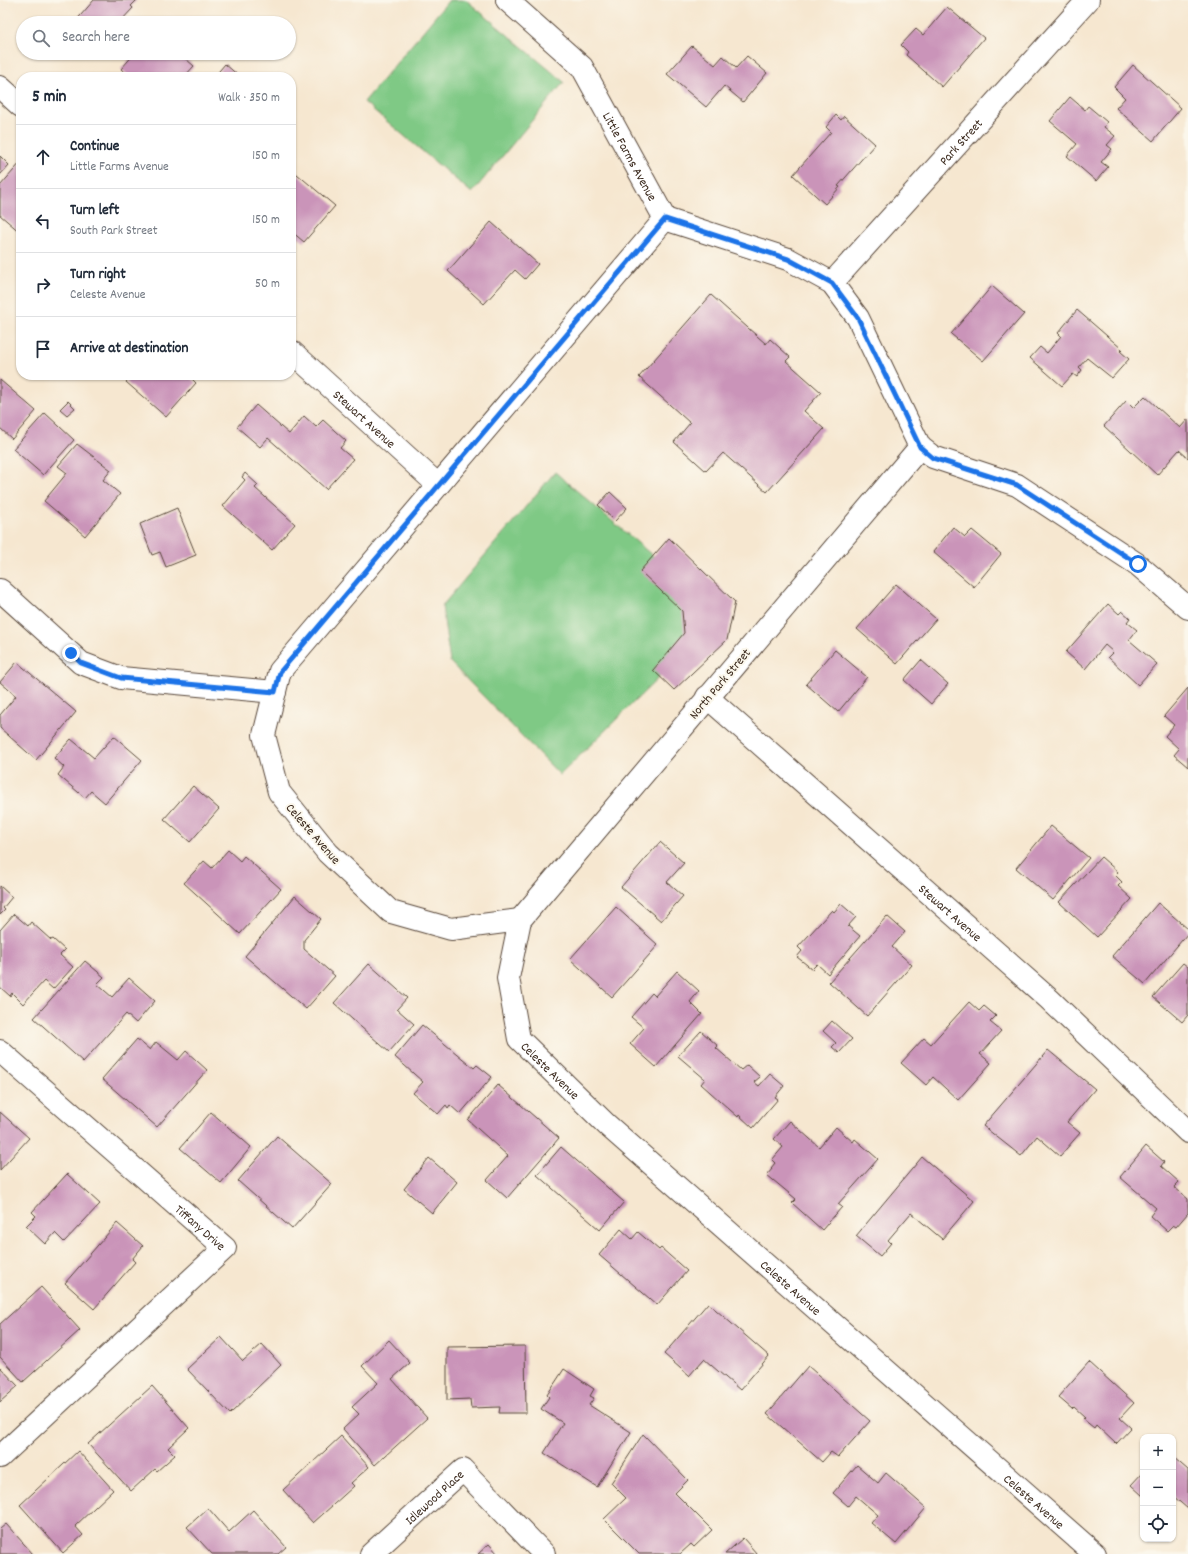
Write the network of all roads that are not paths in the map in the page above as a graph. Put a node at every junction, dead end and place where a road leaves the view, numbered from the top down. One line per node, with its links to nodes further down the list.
1 (507, 0): 5 (street, Little Farms Avenue)
2 (1088, 0): 6 (street, Park Street)
3 (0, 87): 4 (street)
4 (16, 101)
5 (665, 219): 6 (street); 9 (street, Celeste Avenue)
6 (832, 283): 8 (street)
7 (296, 356): 9 (street, Stewart Avenue)
8 (920, 447): 11 (street); 13 (street, North Park Street)
9 (438, 485): 12 (street, Celeste Avenue)
10 (4, 601): 12 (street)
11 (1188, 608)
12 (275, 692): 14 (street, Celeste Avenue)
13 (707, 697): 14 (street, North Park Street); 16 (street, Stewart Avenue)
14 (520, 920): 20 (street, Celeste Avenue)
15 (0, 1051): 17 (street, Tiffany Drive)
16 (1188, 1132)
17 (0, 1457)
18 (371, 1554): 19 (street, Idlewood Place)
19 (544, 1554)
20 (1095, 1554)

